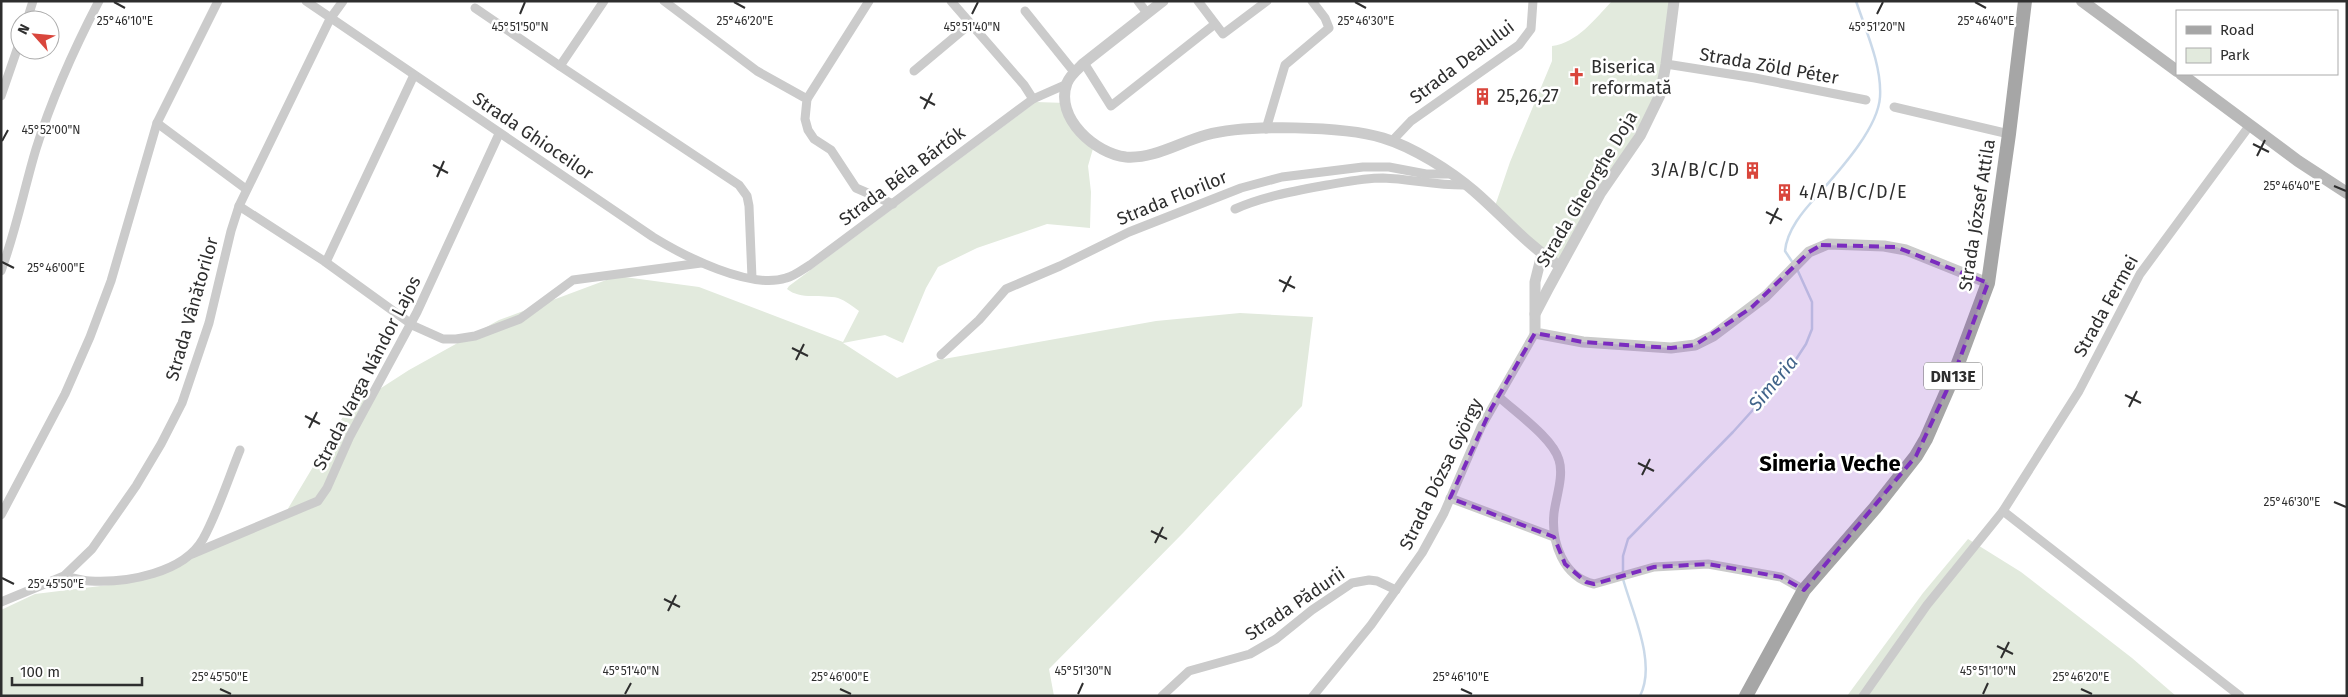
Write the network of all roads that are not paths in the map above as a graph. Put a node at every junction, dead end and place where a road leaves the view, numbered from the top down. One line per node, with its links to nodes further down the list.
1 (99, 1): 56 (street)
2 (218, 1): 39 (street)
3 (306, 1): 21 (street, Strada Ghioceilor)
4 (342, 1): 21 (street, Strada Vânătorilor)
5 (604, 1): 27 (street)
6 (664, 1): 35 (street)
7 (869, 1): 35 (street)
8 (951, 1): 22 (street)
9 (1138, 1): 20 (street)
10 (1163, 1): 20 (street)
11 (1198, 1): 23 (street)
12 (1266, 1): 23 (street)
13 (1312, 1): 41 (street)
14 (1533, 1): 44 (street, Strada Dealului)
15 (1674, 1): 26 (street, Strada Gheorghe Doja)
16 (2025, 1): 43 (main road, Strada József Attila / DN13E)
17 (2082, 1): 28 (main road)
18 (475, 8): 27 (street)
19 (1025, 11): 30 (street)
20 (1147, 13): 25 (street)
21 (330, 19): 31 (street, Strada Ghioceilor); 47 (street, Strada Vânătorilor)
22 (970, 24): 29 (street); 36 (street)
23 (1215, 24): 25 (street)
24 (13, 60): 34 (street)
25 (1084, 63): 30 (street)
26 (1666, 64): 37 (street, Strada Zöld Péter); 55 (street, Strada Gheorghe Doja)
27 (560, 66): 57 (street)
28 (2176, 70)
29 (914, 72)
30 (1074, 72): 33 (street)
31 (414, 75): 42 (street, Strada Ghioceilor); 53 (street)
32 (2181, 75): 40 (main road)
33 (1067, 84): 36 (street, Strada Béla Bártók); 41 (street)
34 (1, 96)
35 (807, 99): 49 (street)
36 (1033, 99): 49 (street, Strada Béla Bártók)
37 (1866, 100)
38 (1894, 107): 43 (street)
39 (157, 123): 47 (street); 67 (street)
40 (2250, 125): 48 (main road); 66 (street, Strada Fermei)
41 (1266, 129): 44 (street)
42 (499, 134): 54 (street, Strada Ghioceilor); 60 (street, Strada Varga Nándor Lajos)
43 (2009, 134): 58 (main road, Strada József Attila / DN13E)
44 (1392, 141): 45 (street)
45 (1451, 174): 46 (street); 62 (street, Strada Florilor)
46 (1467, 185): 51 (street, Strada Florilor); 52 (street)
47 (246, 189): 50 (street, Strada Vânătorilor)
48 (2347, 194)
49 (893, 204): 57 (street, Strada Béla Bártók)
50 (239, 206): 53 (street); 70 (street, Strada Vânătorilor)
51 (1235, 209)
52 (1542, 254): 55 (street); 59 (street)
53 (326, 262): 60 (street)
54 (703, 263): 57 (street, Strada Ghioceilor); 60 (street)
55 (1560, 266): 59 (street, Strada Gheorghe Doja)
56 (1, 271)
57 (752, 278)
58 (1988, 283): 61 (street); 72 (main road, Strada József Attila / DN13E)
59 (1535, 314): 61 (street, Strada Gheorghe Doja)
60 (410, 323): 69 (street, Strada Varga Nándor Lajos)
61 (1535, 333): 63 (street, Strada Dózsa György)
62 (941, 355)
63 (1498, 396): 65 (street, Strada Dózsa György); 68 (street)
64 (240, 450): 69 (street)
65 (1450, 498): 68 (street); 71 (street, Strada Dózsa György)
66 (2003, 511): 77 (street, Strada Fermei); 78 (street)
67 (1, 515)
68 (1554, 537): 72 (street)
69 (192, 554): 70 (street, Strada Varga Nándor Lajos)
70 (64, 576): 73 (street, Strada Vânătorilor)
71 (1396, 590): 74 (street, Strada Pădurii); 75 (street, Strada Dózsa György)
72 (1804, 590): 76 (main road, Strada József Attila / DN13E)
73 (1, 602)
74 (1162, 696)
75 (1313, 696)
76 (1746, 696)
77 (1863, 696)
78 (2240, 696)

